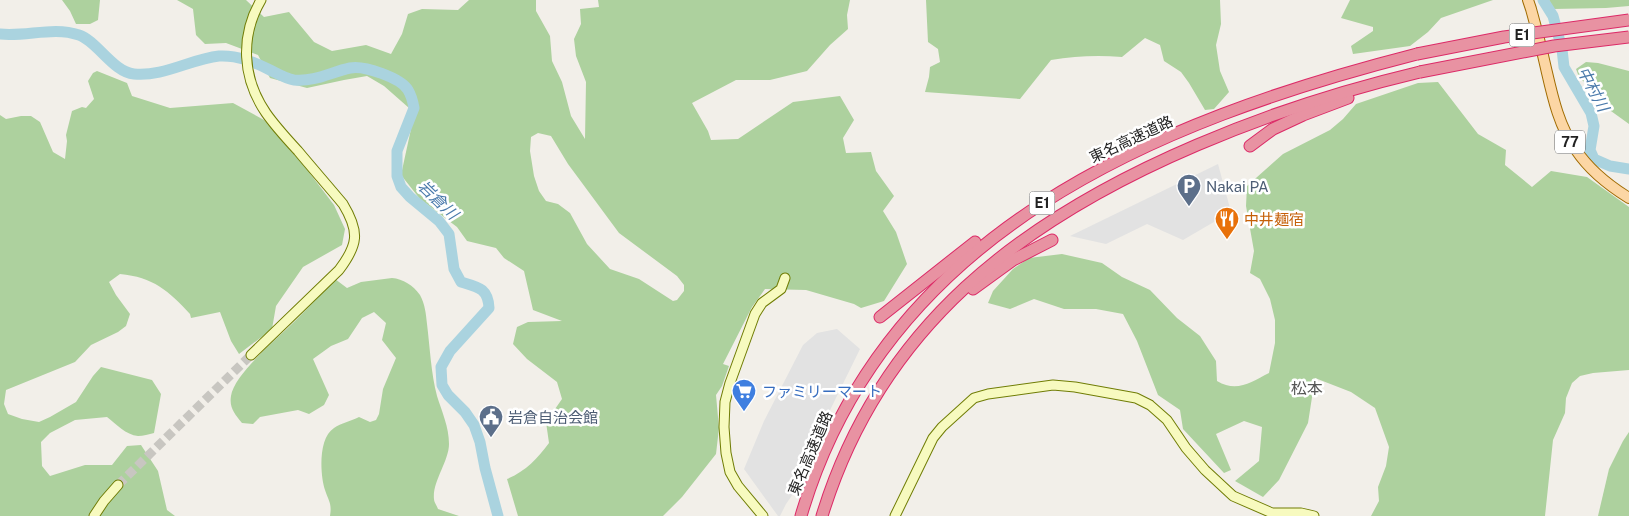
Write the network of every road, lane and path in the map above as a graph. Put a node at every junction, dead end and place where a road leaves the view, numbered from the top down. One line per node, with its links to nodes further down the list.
1 (261, 0): 12 (street)
2 (1528, 0): 8 (main road, 77)
3 (1629, 20): 7 (highway, 東名高速道路 / E1, bridge)
4 (1629, 37): 5 (highway, E1, bridge)
5 (1420, 72): 6 (highway); 13 (highway, E1)
6 (1250, 146)
7 (1136, 152): 11 (highway); 17 (highway, 東名高速道路 / E1)
8 (1629, 198)
9 (1052, 240): 13 (highway)
10 (785, 278): 16 (street)
11 (880, 317)
12 (251, 355)
13 (847, 450): 18 (highway, E1)
14 (118, 485): 15 (street)
15 (94, 516)
16 (763, 516)
17 (801, 516)
18 (822, 516)
19 (895, 516): 20 (street)
20 (1314, 516)

